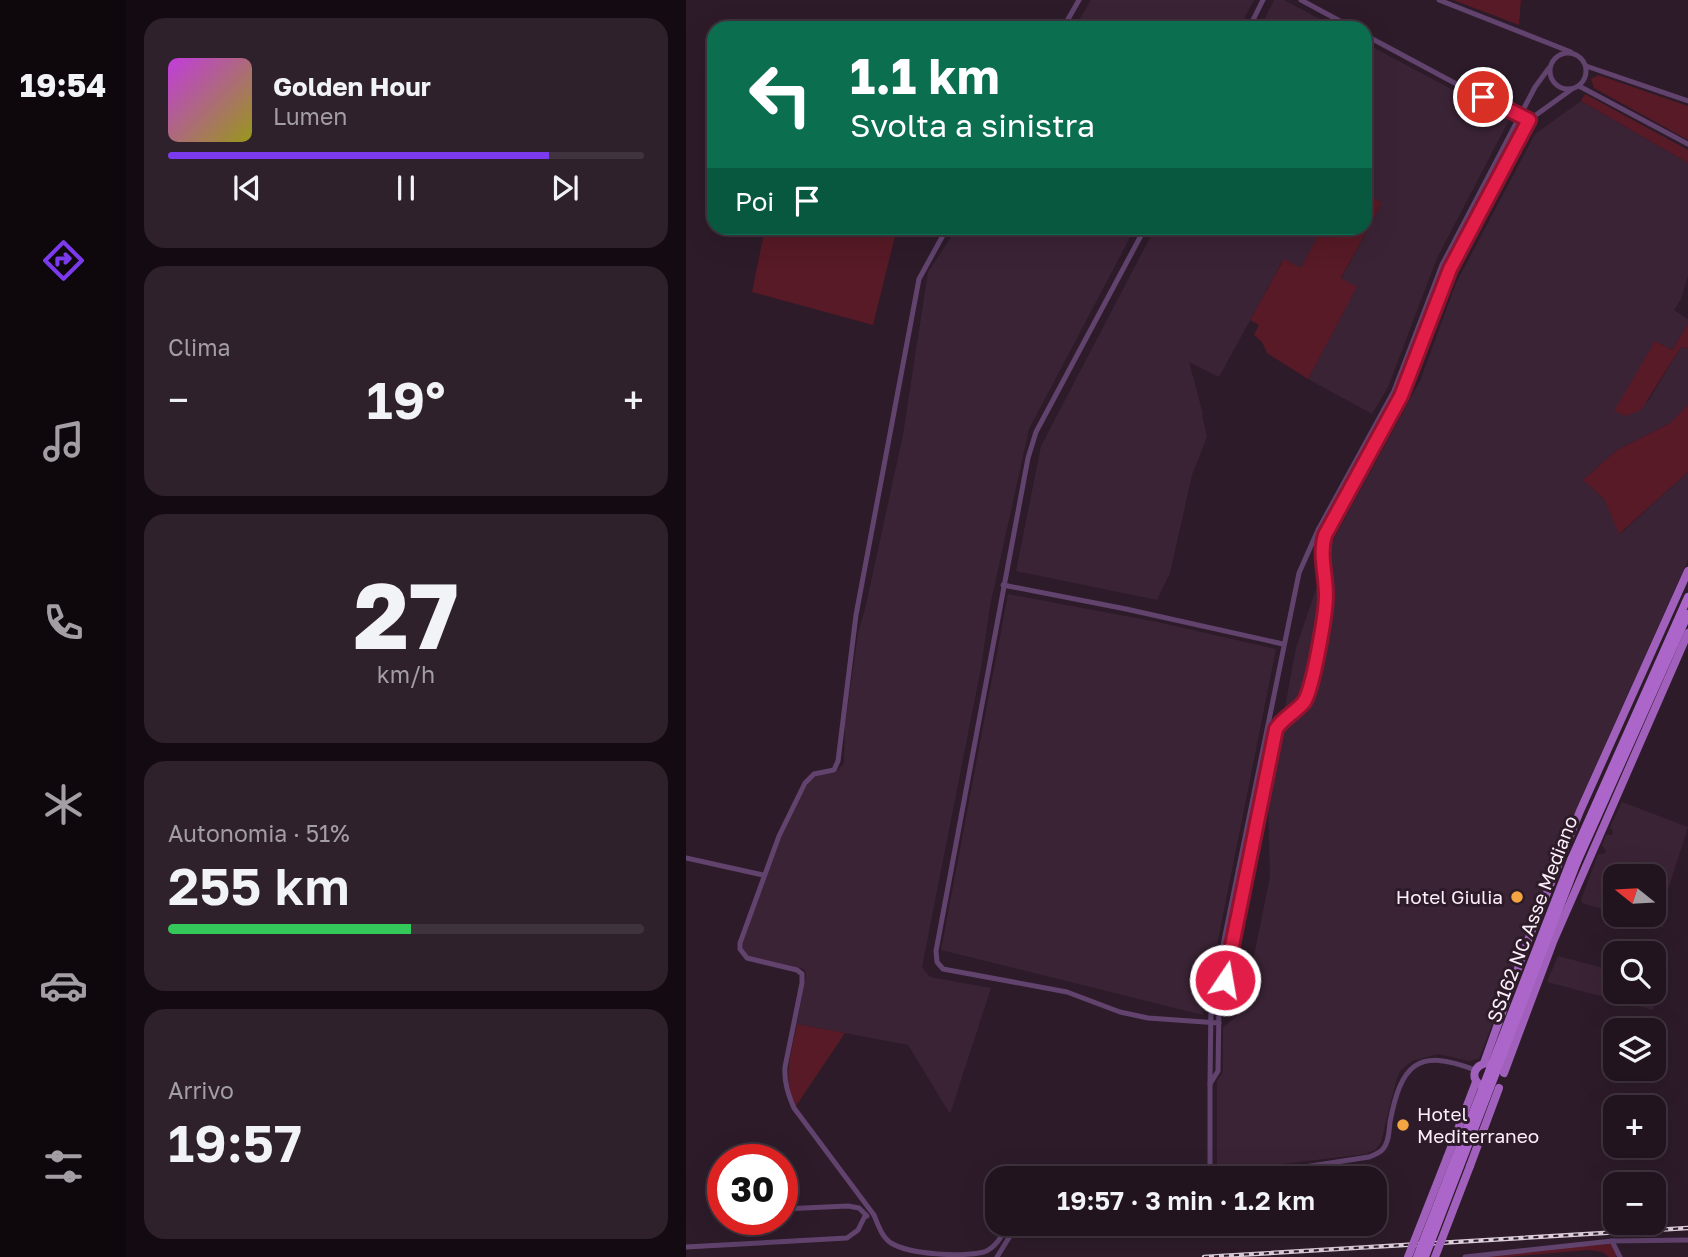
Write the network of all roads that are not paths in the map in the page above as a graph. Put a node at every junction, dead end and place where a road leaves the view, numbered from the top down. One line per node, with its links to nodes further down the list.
1 (1079, 0): 5 (street)
2 (1264, 0): 6 (street)
3 (1301, 0): 7 (street)
4 (1439, 0): 9 (street)
5 (1067, 21)
6 (1253, 21)
7 (1340, 21)
8 (1372, 39): 15 (street)
9 (1570, 52): 10 (street); 11 (street)
10 (1586, 66): 12 (street); 14 (street)
11 (1549, 68): 13 (street); 15 (street)
12 (1578, 86): 13 (street); 17 (street)
13 (1572, 89): 16 (street)
14 (1688, 100)
15 (1521, 115): 16 (street); 25 (street)
16 (1529, 120): 30 (street)
17 (1688, 144)
18 (943, 235): 28 (street)
19 (1140, 235): 21 (street)
20 (1688, 571): 31 (main road)
21 (1003, 585): 25 (street); 29 (street)
22 (1688, 597): 27 (highway, SS162 NC Asse Mediano)
23 (1688, 614): 27 (highway, SS162 NC Asse Mediano)
24 (1688, 633): 47 (main road, bridge)
25 (1283, 644): 29 (street)
26 (686, 858): 28 (street)
27 (1574, 861): 45 (highway, SS162 NC Asse Mediano, bridge); 46 (highway, SS162 NC Asse Mediano, bridge)
28 (764, 875): 36 (street)
29 (1209, 1022): 30 (street); 32 (street)
30 (1219, 1023): 32 (street)
31 (1475, 1070): 34 (street); 44 (main road, bridge)
32 (1210, 1084): 33 (street)
33 (1210, 1166)
34 (1311, 1166)
35 (798, 1208): 37 (street)
36 (874, 1215): 37 (street); 38 (street)
37 (865, 1216): 42 (street)
38 (1002, 1236)
39 (1010, 1236): 43 (street)
40 (1688, 1240): 41 (street)
41 (1612, 1241): 48 (street); 49 (street)
42 (686, 1247)
43 (997, 1257)
44 (1408, 1257)
45 (1417, 1257)
46 (1426, 1257)
47 (1435, 1257)
48 (1465, 1257)
49 (1620, 1257)

